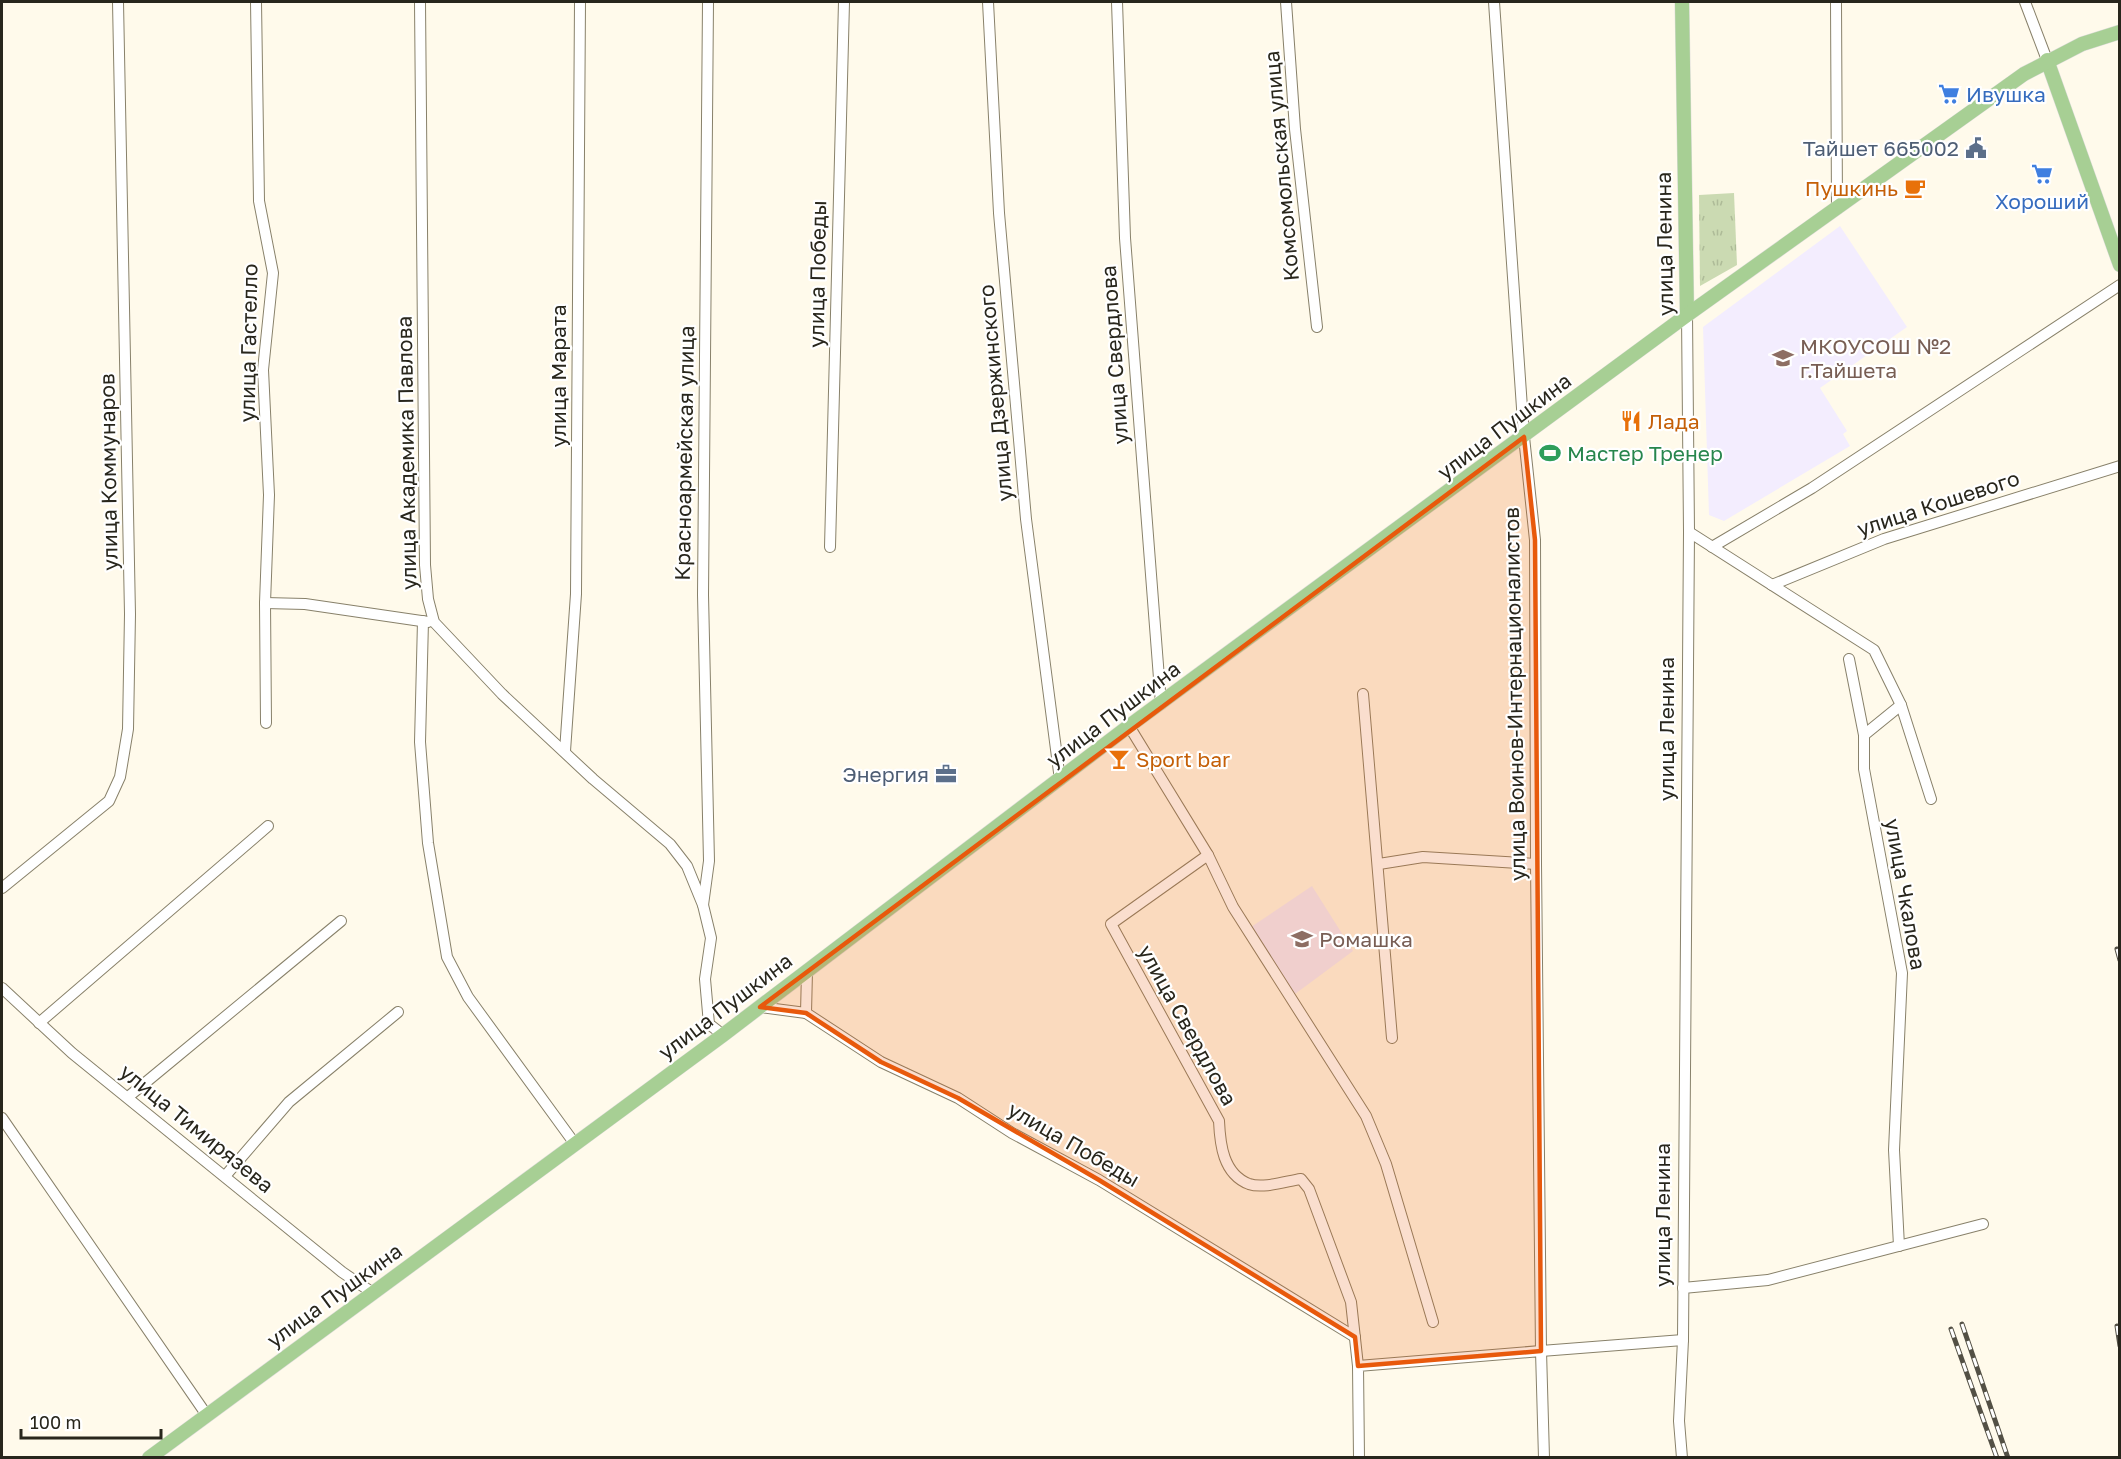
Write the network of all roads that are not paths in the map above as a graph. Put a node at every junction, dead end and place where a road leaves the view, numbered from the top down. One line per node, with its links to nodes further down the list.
1 (118, 2): 43 (street, улица Коммунаров)
2 (256, 2): 27 (street, улица Гастелло)
3 (420, 2): 28 (street, улица Академика Павлова)
4 (580, 2): 36 (street, улица Марата)
5 (708, 2): 44 (street, Красноармейская улица)
6 (844, 2): 24 (street, улица Победы)
7 (988, 2): 37 (street, улица Дзержинского)
8 (1117, 2): 31 (street, улица Свердлова)
9 (1286, 2): 20 (street, Комсомольская улица)
10 (1494, 2): 21 (street, улица Воинов-Интернационалистов)
11 (1682, 2): 19 (main road, улица Ленина)
12 (1836, 2): 16 (street)
13 (2025, 2): 15 (street)
14 (2120, 33): 15 (main road, улица Пушкина)
15 (2047, 60): 16 (main road, улица Пушкина); 17 (main road)
16 (1838, 209): 19 (main road, улица Пушкина)
17 (2120, 265)
18 (2120, 285): 25 (street)
19 (1687, 315): 21 (main road, улица Пушкина); 23 (street, улица Ленина)
20 (1317, 327)
21 (1524, 437): 31 (main road, улица Пушкина); 42 (street, улица Воинов-Интернационалистов)
22 (2120, 466): 26 (street, улица Кошевого)
23 (1689, 532): 25 (street); 60 (street, улица Ленина)
24 (830, 547)
25 (1712, 547): 26 (street)
26 (1772, 585): 32 (street)
27 (265, 603): 28 (street); 33 (street, улица Гастелло)
28 (429, 622): 36 (street, улица Академика Павлова); 56 (street)
29 (1849, 659): 35 (street, улица Чкалова)
30 (1363, 694): 41 (street)
31 (1161, 704): 34 (main road, улица Пушкина)
32 (1901, 705): 35 (street); 38 (street)
33 (266, 723)
34 (1129, 726): 37 (main road, улица Пушкина); 40 (street)
35 (1864, 735): 59 (street, улица Чкалова)
36 (565, 751): 44 (street, улица Академика Павлова)
37 (1060, 780): 46 (main road, улица Пушкина)
38 (1931, 800)
39 (268, 826): 51 (street)
40 (1208, 855): 62 (street); 63 (street, улица Свердлова)
41 (1379, 864): 42 (street); 53 (street)
42 (1536, 864): 65 (street, улица Воинов-Интернационалистов)
43 (2, 888)
44 (704, 905): 52 (street, улица Академика Павлова)
45 (341, 921): 54 (street)
46 (807, 971): 48 (main road, улица Пушкина); 50 (street)
47 (2, 988): 51 (street, улица Тимирязева)
48 (760, 1007): 50 (street); 52 (main road, улица Пушкина)
49 (398, 1012): 57 (street)
50 (806, 1013): 63 (street, улица Победы)
51 (39, 1023): 54 (street, улица Тимирязева)
52 (723, 1035): 56 (main road, улица Пушкина)
53 (1392, 1038)
54 (128, 1097): 57 (street, улица Тимирязева)
55 (2, 1118): 67 (street)
56 (575, 1144): 61 (main road, улица Пушкина)
57 (226, 1175): 61 (street, улица Тимирязева)
58 (1983, 1224): 59 (street)
59 (1899, 1246): 60 (street)
60 (1683, 1288): 64 (street, улица Ленина)
61 (373, 1293): 67 (main road, улица Пушкина)
62 (1433, 1322)
63 (1355, 1337): 66 (street, улица Свердлова)
64 (1683, 1340): 65 (street); 71 (street, улица Ленина)
65 (1541, 1351): 66 (street); 70 (street, улица Воинов-Интернационалистов)
66 (1358, 1366): 69 (street, улица Свердлова)
67 (206, 1414): 68 (main road, улица Пушкина)
68 (149, 1458)
69 (1359, 1458)
70 (1544, 1458)
71 (1682, 1458)

